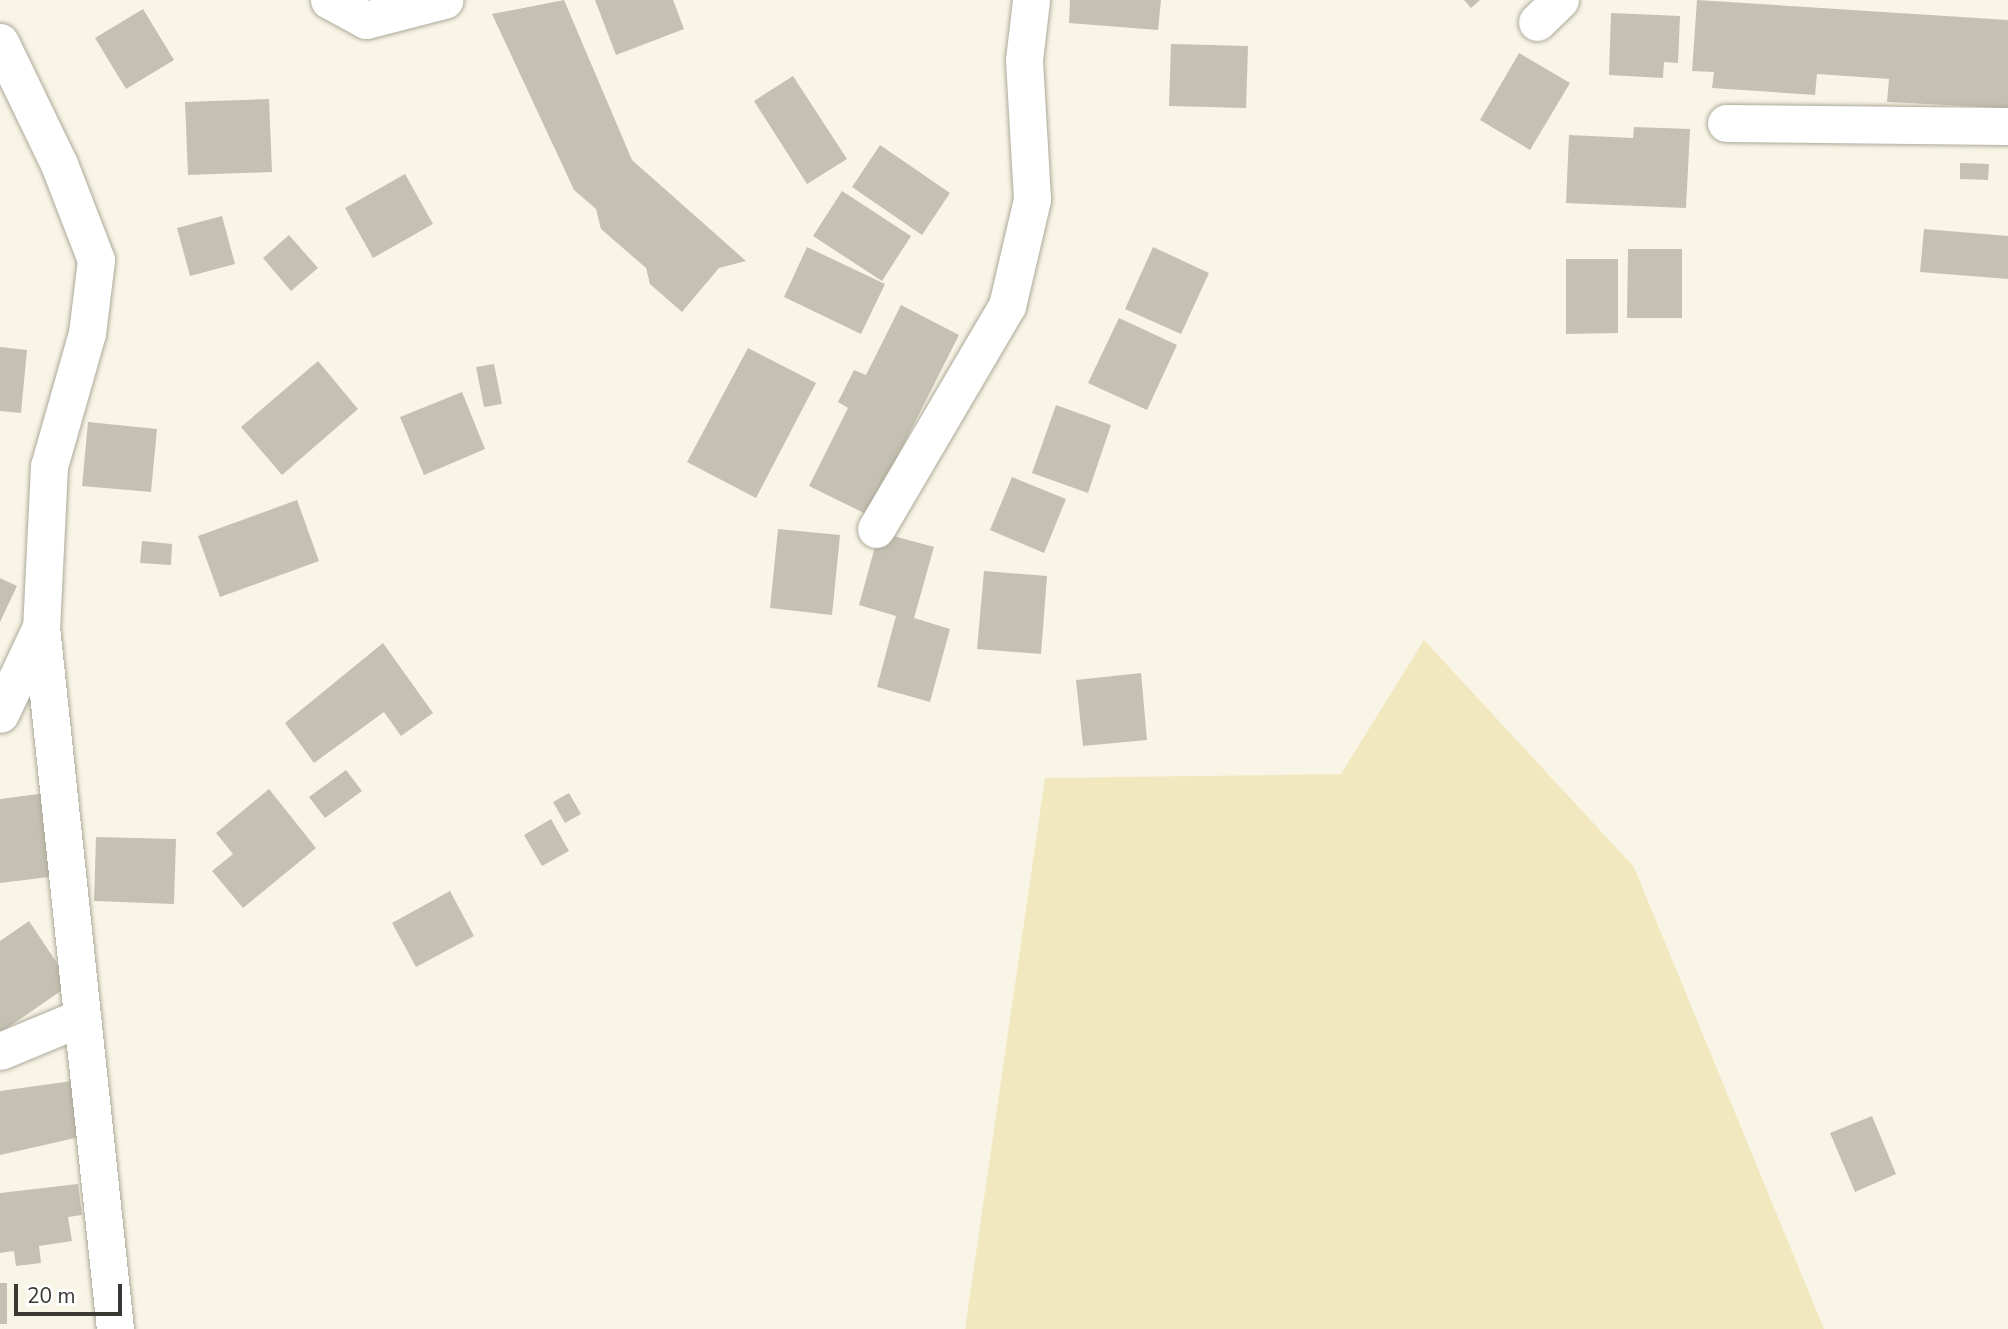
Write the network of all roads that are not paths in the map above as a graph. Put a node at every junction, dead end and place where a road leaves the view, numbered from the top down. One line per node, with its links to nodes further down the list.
1 (329, 0): 2 (street)
2 (444, 0)
3 (1031, 0): 7 (street)
4 (0, 42): 8 (street)
5 (1726, 123): 6 (street)
6 (2008, 127)
7 (876, 529)
8 (41, 627): 9 (street); 10 (street)
9 (0, 714)
10 (82, 1017): 11 (street); 12 (street)
11 (0, 1051)
12 (115, 1329)

